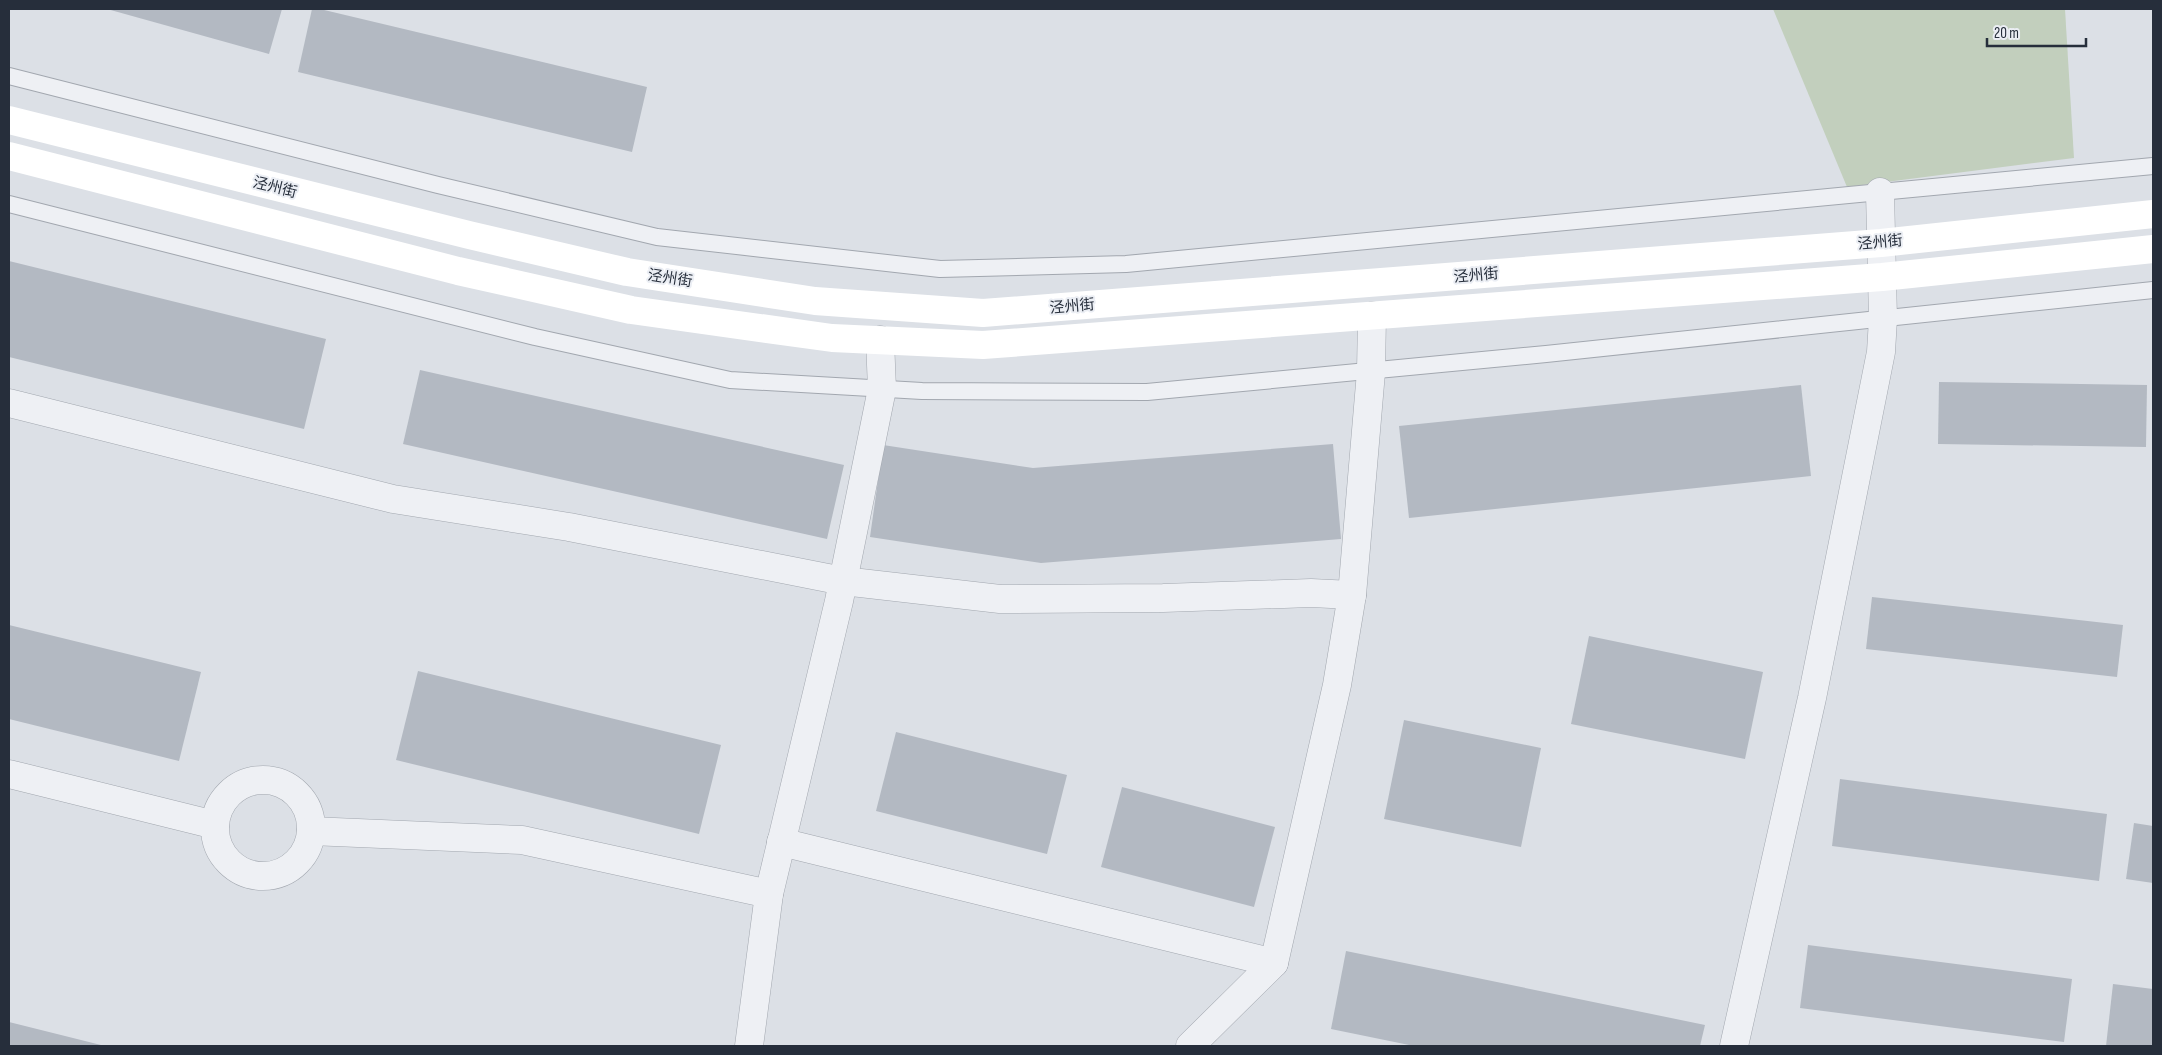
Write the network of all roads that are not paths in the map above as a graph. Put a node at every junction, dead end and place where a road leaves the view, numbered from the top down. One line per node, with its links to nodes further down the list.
1 (9, 76): 5 (lane)
2 (9, 120): 8 (main road, 泾州街)
3 (9, 156): 14 (main road)
4 (2153, 166): 5 (lane)
5 (1880, 192): 8 (street)
6 (9, 204): 16 (lane)
7 (2153, 214): 8 (main road, 泾州街)
8 (1881, 243): 10 (street)
9 (2153, 249): 10 (main road)
10 (1882, 277): 12 (main road); 13 (street)
11 (2153, 290): 13 (lane)
12 (1372, 316): 14 (main road); 15 (street)
13 (1883, 319): 15 (lane); 28 (street)
14 (880, 340): 16 (street)
15 (1371, 372): 16 (lane); 19 (street)
16 (882, 389): 18 (street)
17 (9, 403): 18 (street)
18 (844, 581): 19 (street); 23 (street)
19 (1352, 596): 25 (street)
20 (9, 774): 21 (street)
21 (215, 825): 22 (street); 22 (street)
22 (311, 831): 24 (street)
23 (781, 842): 24 (street); 25 (street)
24 (769, 894): 26 (street)
25 (1274, 963): 27 (street)
26 (749, 1046)
27 (1190, 1046)
28 (1734, 1046)

